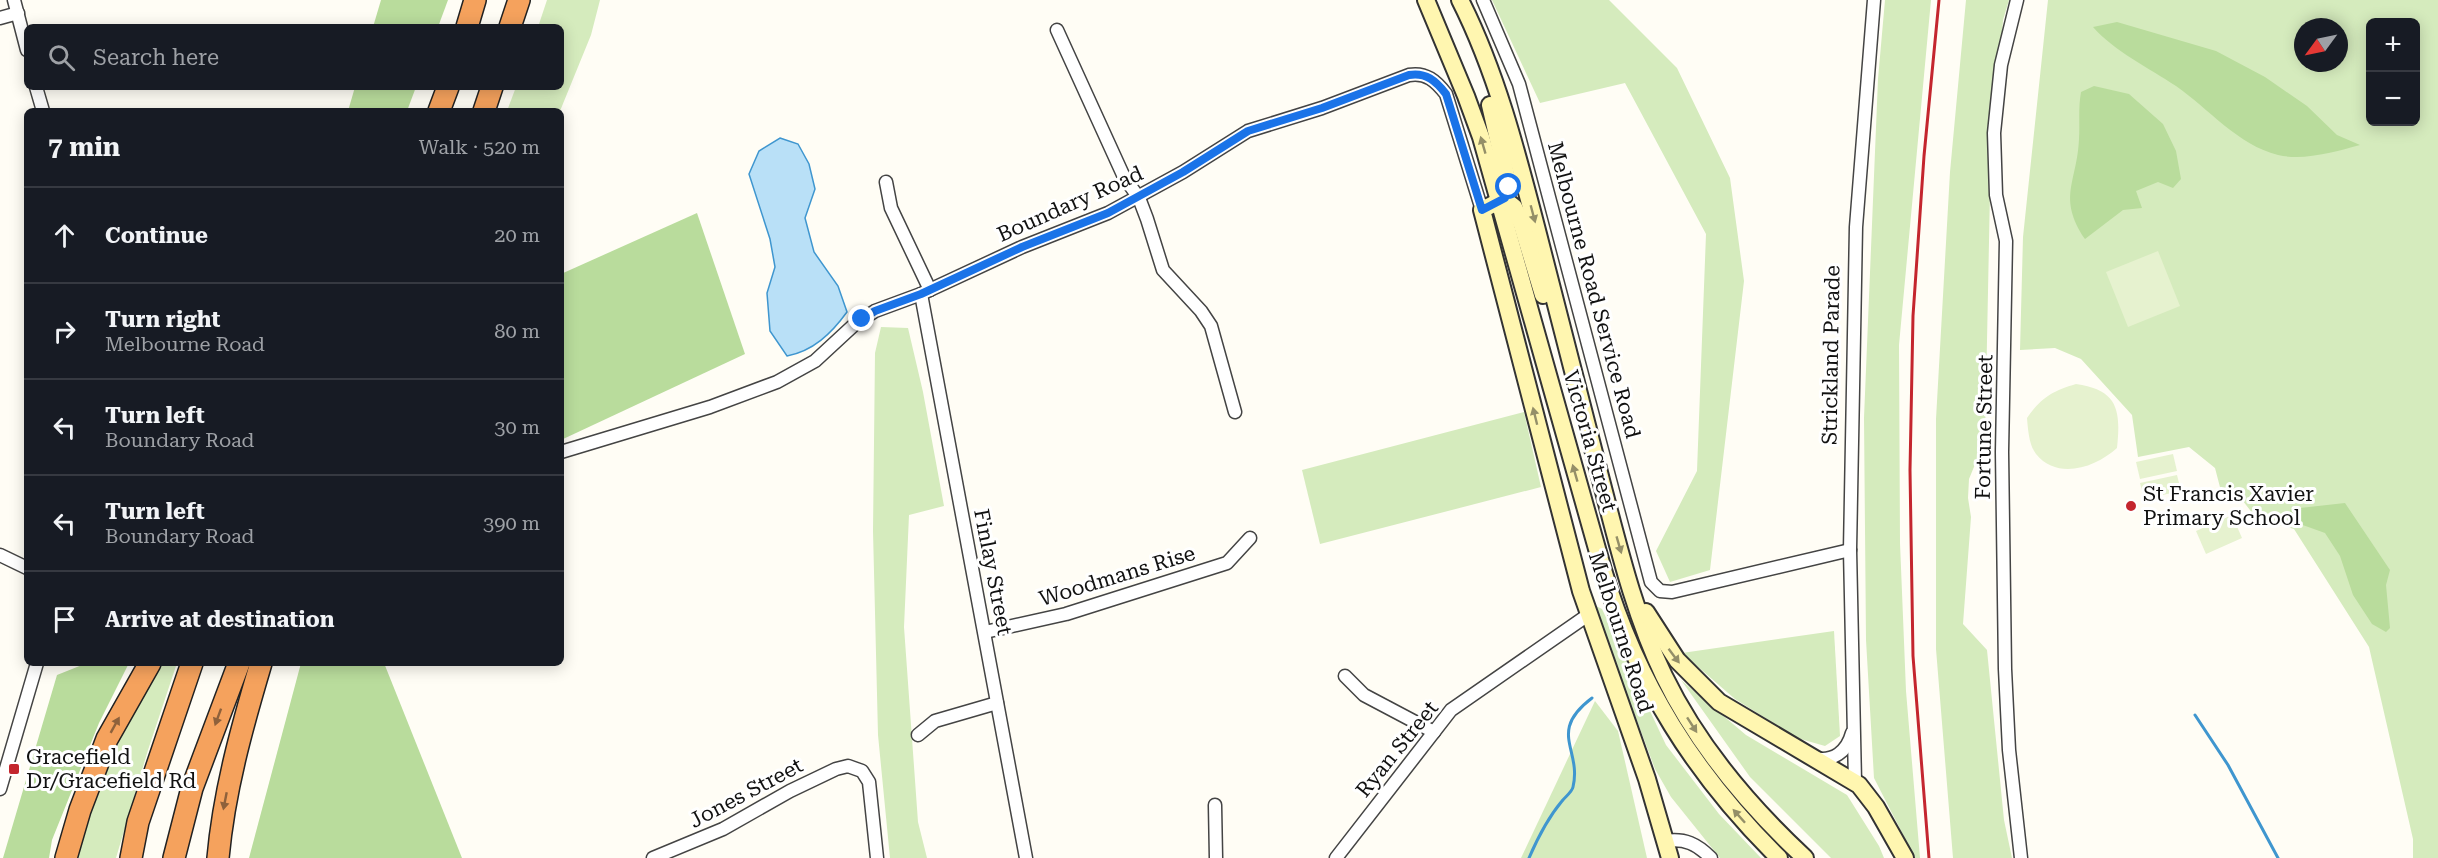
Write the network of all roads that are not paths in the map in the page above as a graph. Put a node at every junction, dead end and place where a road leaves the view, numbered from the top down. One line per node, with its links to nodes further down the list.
1 (14, 0): 9 (street)
2 (475, 0): 11 (highway)
3 (519, 0): 12 (highway)
4 (1426, 0): 24 (main road, Victoria Street, one-way to 4)
5 (1483, 0): 31 (street, Melbourne Road Service Road)
6 (1874, 0): 31 (street, Strickland Parade)
7 (2017, 0): 69 (street, Fortune Street)
8 (1463, 7): 24 (main road); 29 (main road, Victoria Street, one-way to 29)
9 (18, 14): 10 (street); 14 (street)
10 (0, 18)
11 (468, 24)
12 (511, 24)
13 (1057, 30): 23 (street)
14 (24, 38)
15 (1434, 80): 23 (street, Boundary Road); 25 (street, Melbourne Road)
16 (37, 90): 19 (street)
17 (447, 90): 20 (highway)
18 (491, 90): 21 (highway)
19 (42, 108)
20 (440, 108)
21 (485, 108)
22 (886, 182): 26 (street, Finlay Street)
23 (1138, 198): 26 (street, Boundary Road); 27 (street)
24 (1498, 201): 25 (main road); 29 (main road); 65 (main road, Victoria Street, one-way to 24)
25 (1482, 210): 35 (main road, Melbourne Road, one-way to 25)
26 (925, 292): 28 (street, Boundary Road); 36 (street, Finlay Street)
27 (1235, 412)
28 (564, 451)
29 (1610, 516): 34 (main road, Victoria Street, one-way to 34)
30 (1250, 538): 36 (street, Woodmans Rise)
31 (1850, 550): 44 (street, Strickland Parade)
32 (0, 555): 33 (street)
33 (24, 567)
34 (1625, 568): 48 (main road, one-way to 48); 66 (main road, Victoria Street, one-way to 66)
35 (1588, 615): 46 (street, Ryan Street); 53 (main road, Melbourne Road)
36 (985, 632): 43 (street, Finlay Street)
37 (36, 666): 50 (street)
38 (148, 666): 54 (highway, one-way to 38)
39 (191, 666): 55 (highway)
40 (238, 666): 56 (highway, one-way to 56)
41 (260, 666): 57 (highway, one-way to 57)
42 (1346, 676): 46 (street)
43 (998, 703): 47 (street); 60 (street, Finlay Street)
44 (1854, 712): 45 (street, Strickland Parade); 52 (street, Strickland Parade)
45 (1854, 725): 48 (street); 49 (street, Strickland Parade)
46 (1434, 732): 62 (street, Ryan Street)
47 (918, 735)
48 (1807, 755): 49 (main road)
49 (1855, 782): 52 (main road, Strickland Parade); 67 (main road, Strickland Parade)
50 (0, 789)
51 (1215, 805): 61 (street)
52 (1876, 807): 68 (main road, Strickland Parade)
53 (1665, 841): 63 (main road, Melbourne Road); 64 (street)
54 (66, 858)
55 (131, 858)
56 (174, 858)
57 (218, 858)
58 (653, 858): 59 (street, Jones Street)
59 (877, 858)
60 (1026, 858)
61 (1216, 858)
62 (1336, 858)
63 (1670, 858)
64 (1711, 858)
65 (1779, 858)
66 (1805, 858)
67 (1894, 858)
68 (1905, 858)
69 (2021, 858)

